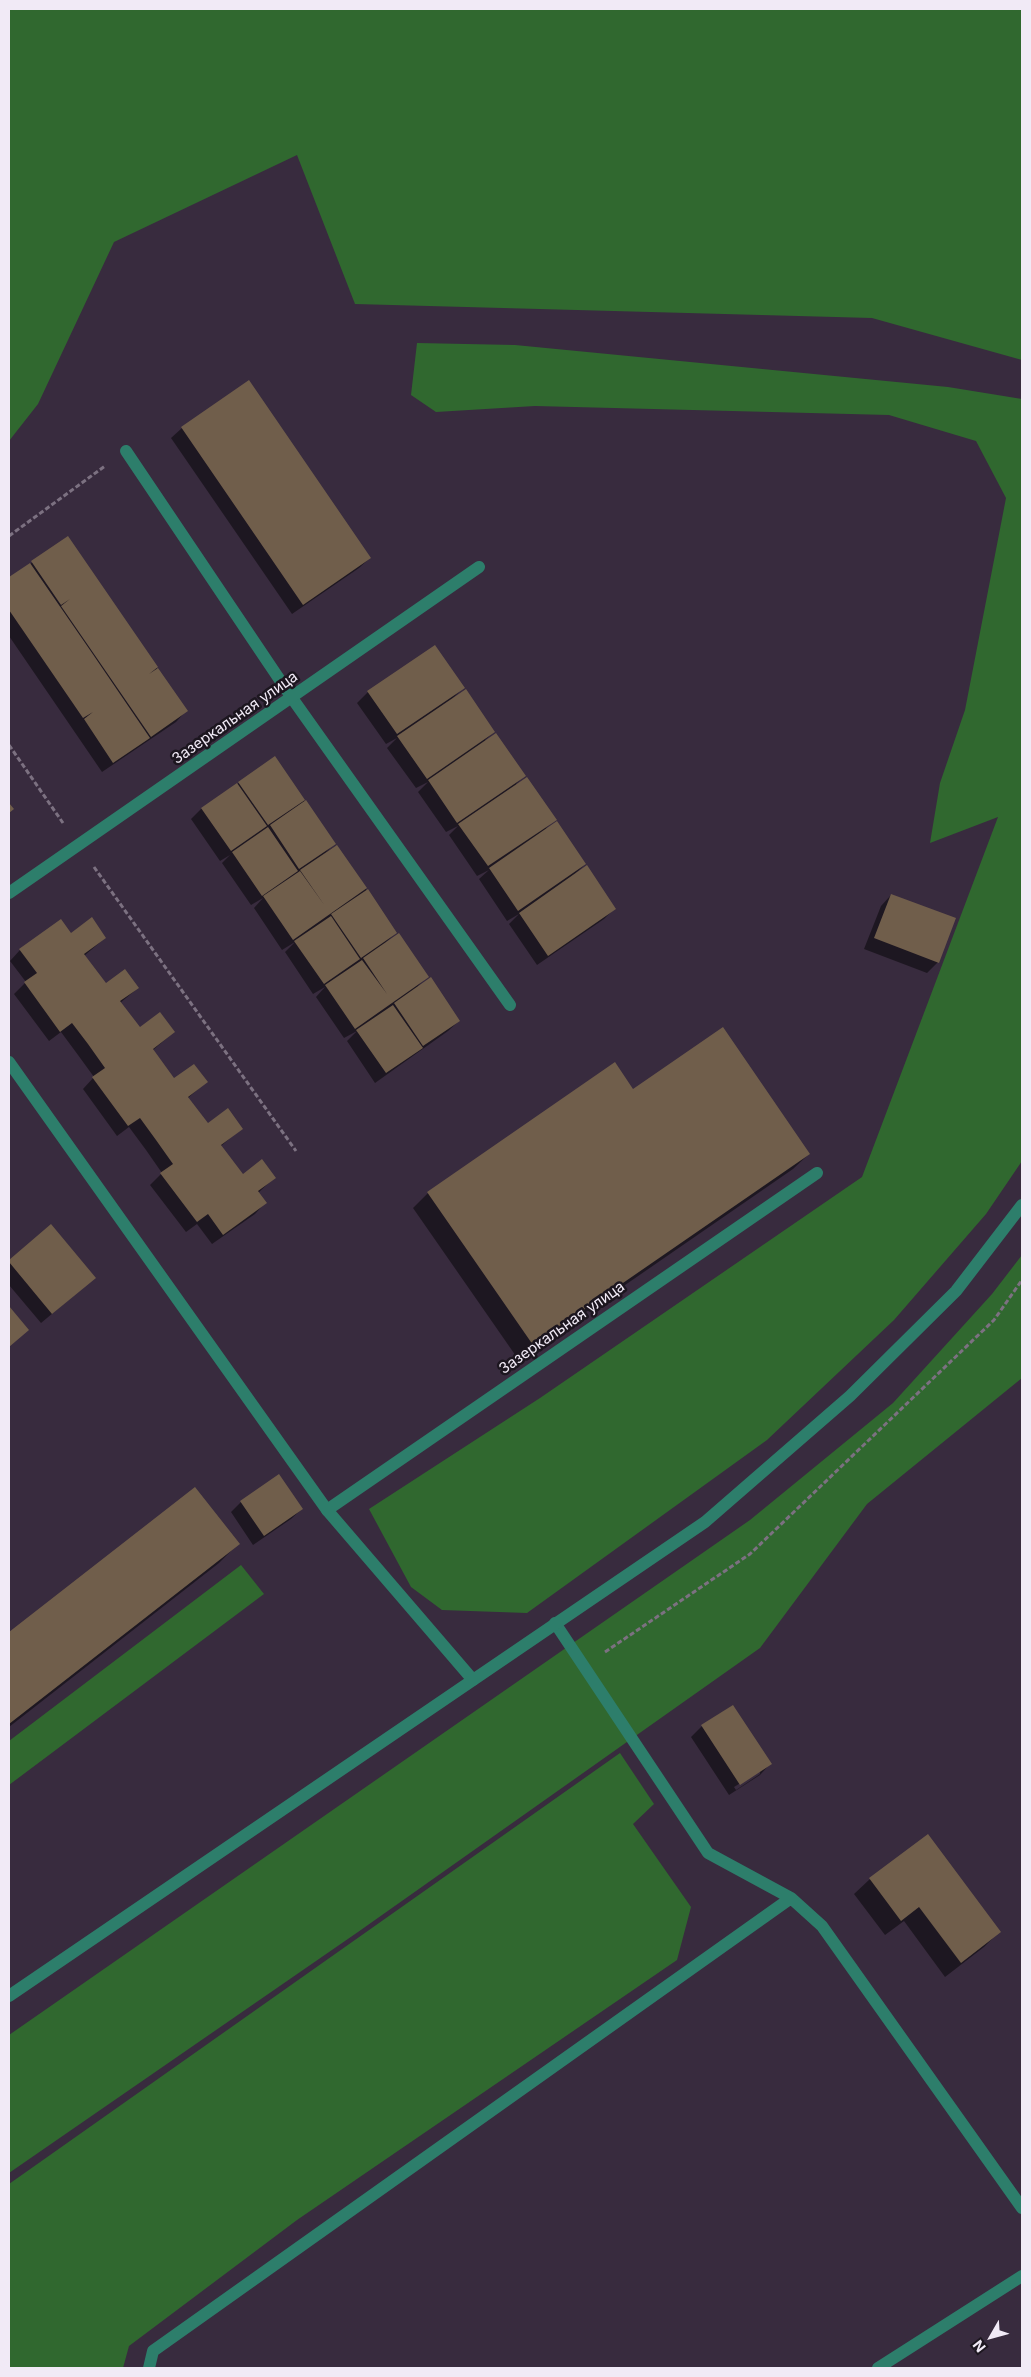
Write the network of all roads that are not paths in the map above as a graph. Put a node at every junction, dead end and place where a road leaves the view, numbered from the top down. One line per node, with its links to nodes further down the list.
1 (126, 451): 3 (street)
2 (479, 567): 3 (street, Зазеркальная улица)
3 (292, 698): 4 (street, Зазеркальная улица); 5 (street)
4 (9, 893)
5 (510, 1005)
6 (9, 1062): 9 (street)
7 (817, 1173): 9 (street, Зазеркальная улица)
8 (1022, 1205): 10 (street)
9 (327, 1510): 11 (street)
10 (555, 1624): 11 (street); 12 (street)
11 (472, 1680): 13 (street)
12 (791, 1898): 14 (street); 16 (street)
13 (9, 1996)
14 (1022, 2208)
15 (1022, 2276): 17 (street)
16 (149, 2368)
17 (878, 2368)

